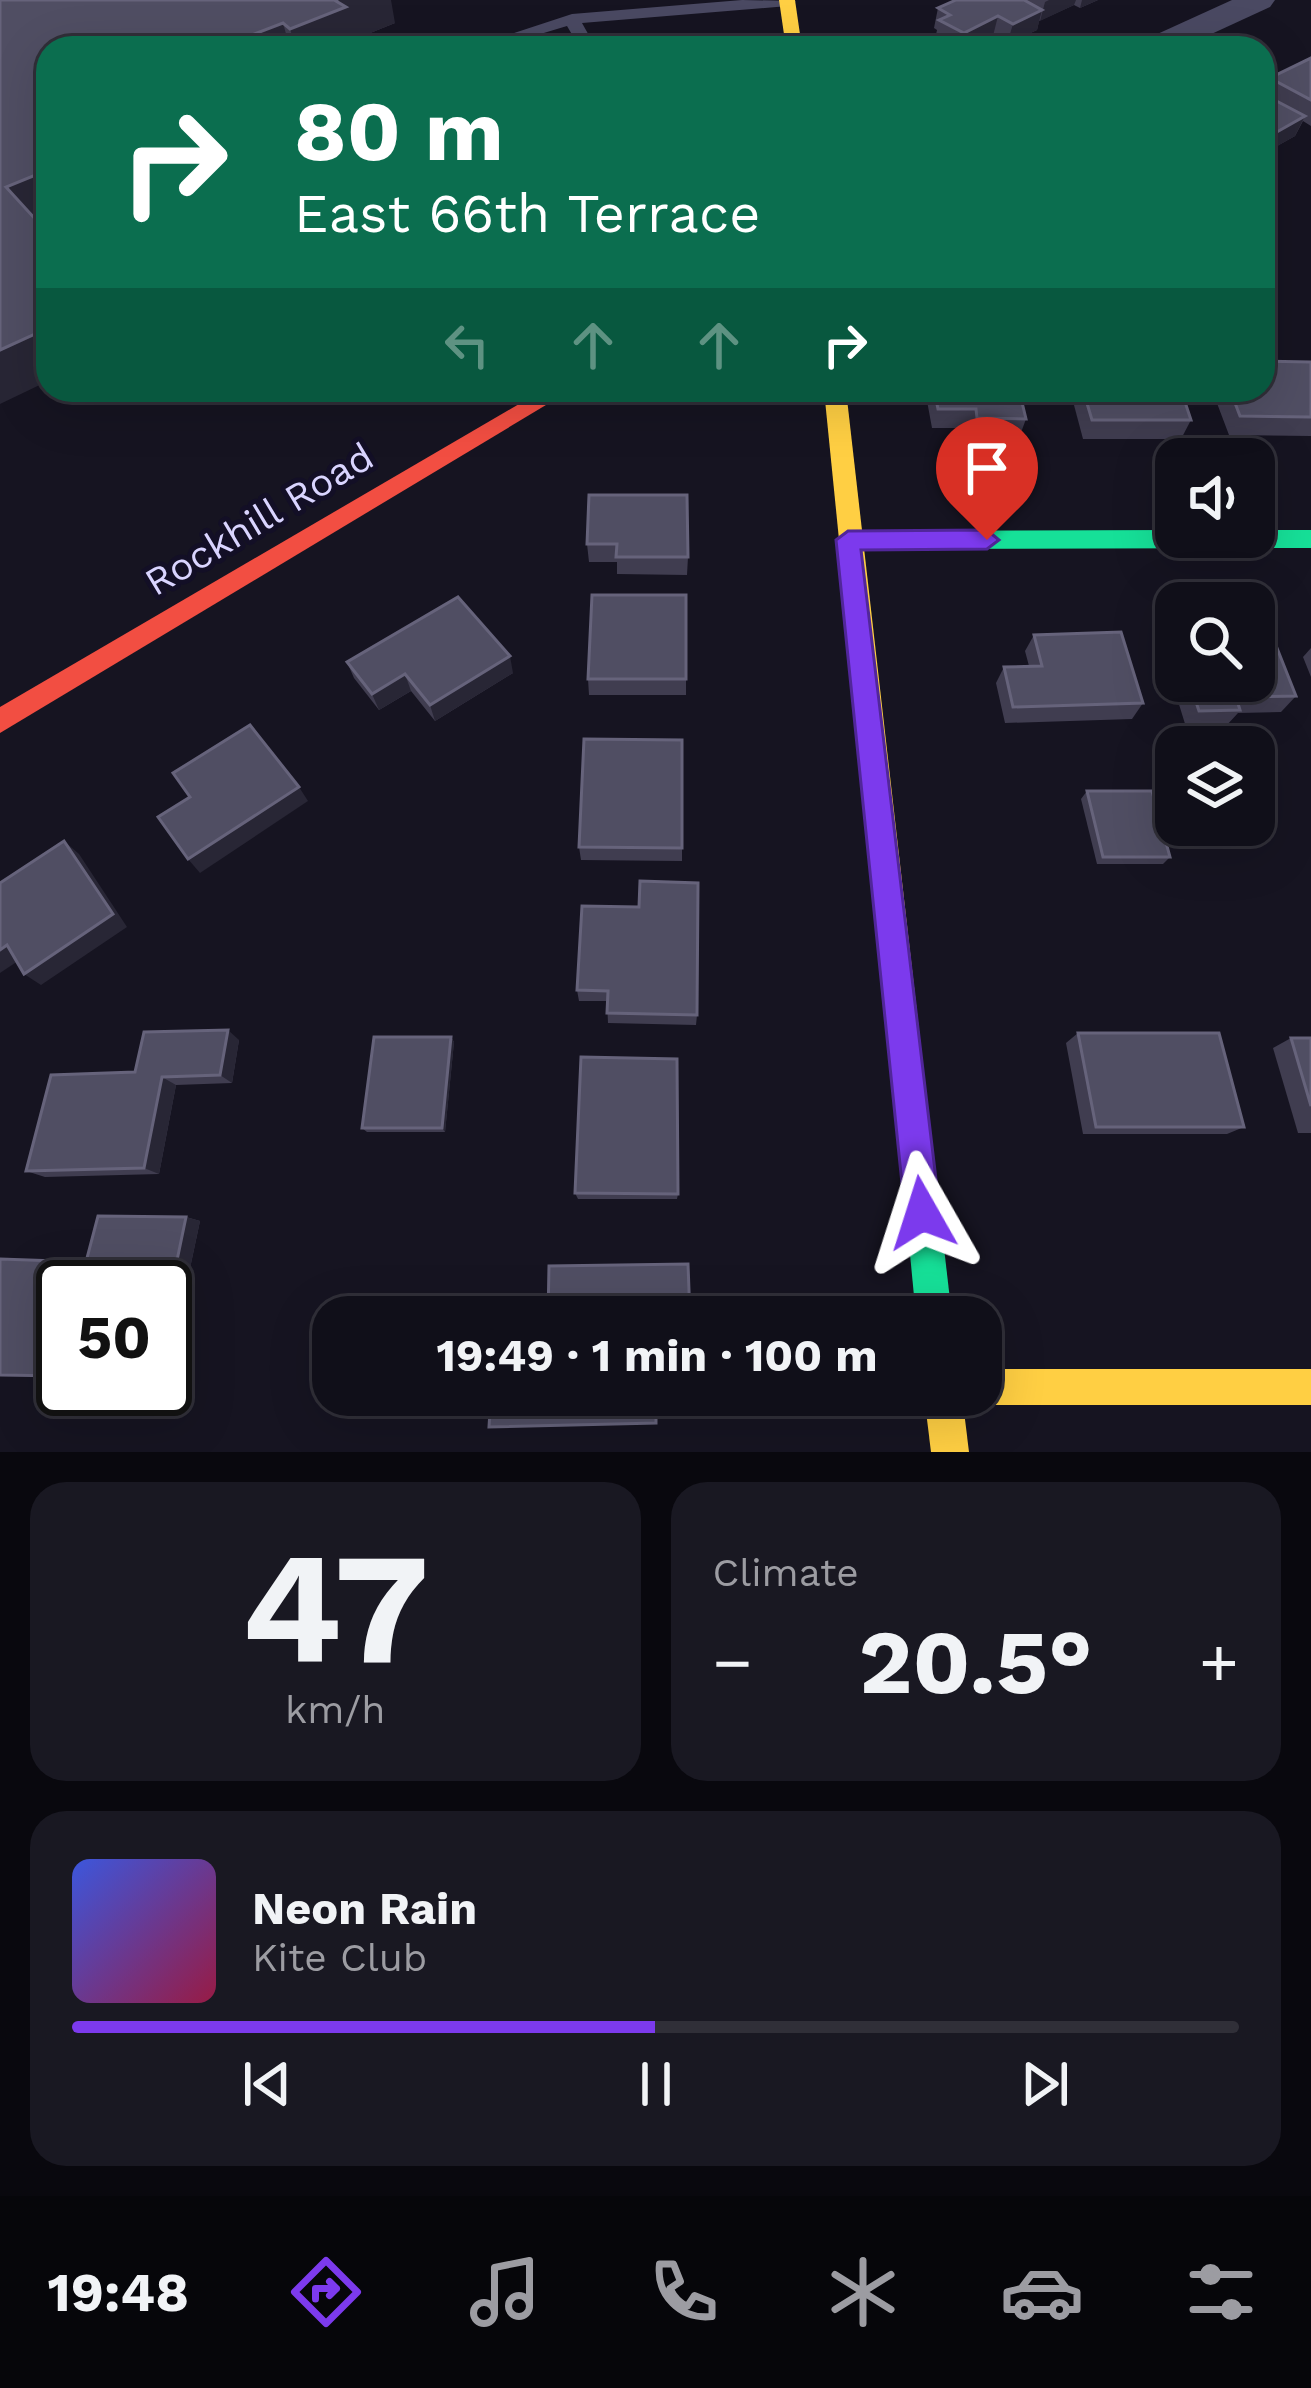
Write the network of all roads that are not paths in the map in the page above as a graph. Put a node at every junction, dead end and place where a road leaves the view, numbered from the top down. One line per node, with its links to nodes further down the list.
1 (788, 0): 3 (lane); 6 (main road); 7 (main road)
2 (1259, 0): 8 (street)
3 (572, 19): 4 (lane); 5 (lane)
4 (516, 36)
5 (581, 36)
6 (780, 36)
7 (792, 36)
8 (1180, 36)
9 (537, 402): 13 (main road, Rockhill Road)
10 (836, 402): 12 (main road)
11 (1311, 538): 12 (main road)
12 (848, 540): 14 (main road)
13 (0, 721)
14 (932, 1296)
15 (1002, 1387): 16 (main road)
16 (1311, 1387)
17 (946, 1416): 18 (main road)
18 (950, 1452)

